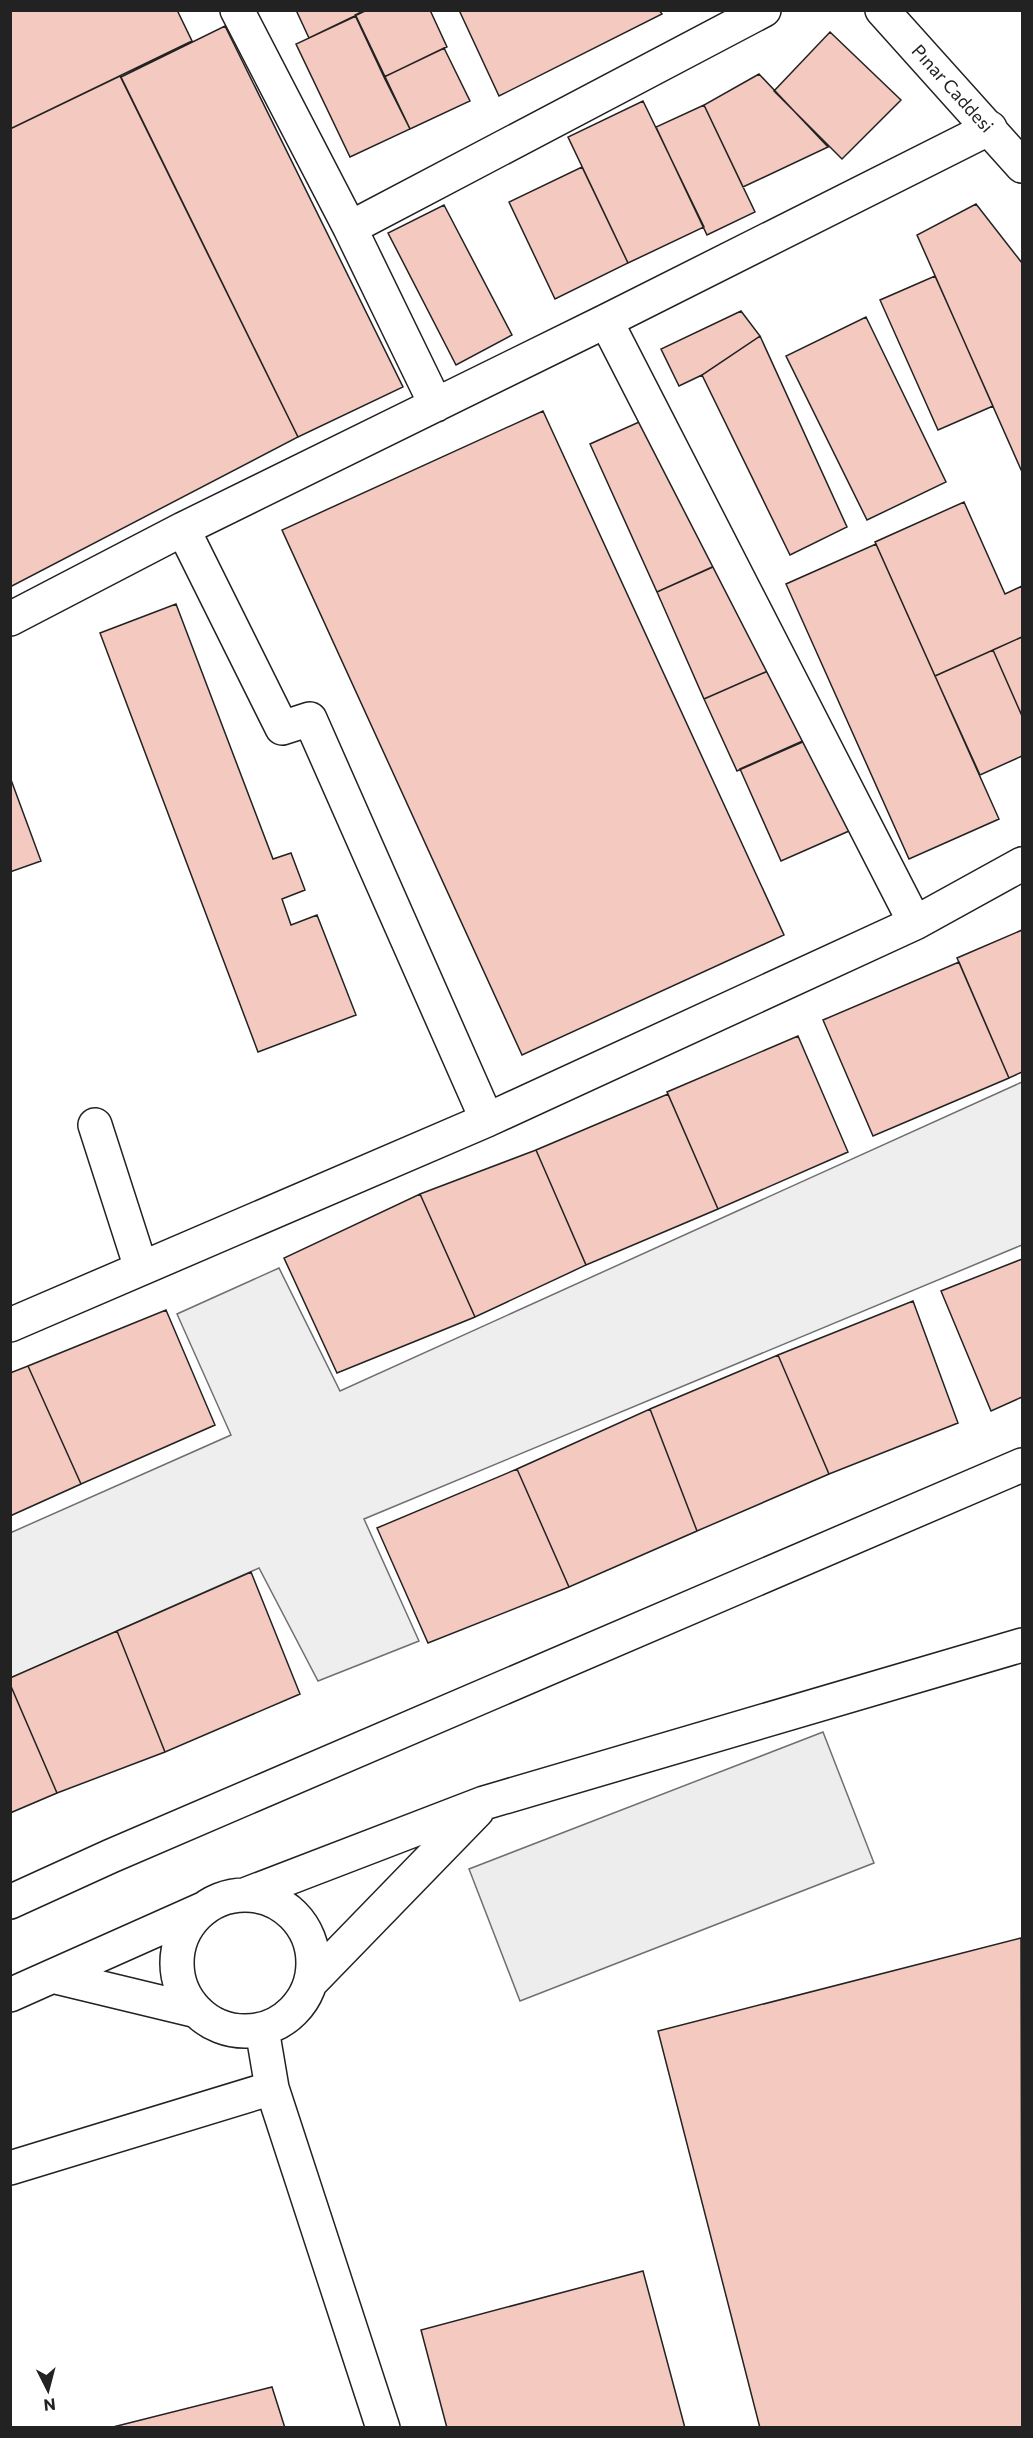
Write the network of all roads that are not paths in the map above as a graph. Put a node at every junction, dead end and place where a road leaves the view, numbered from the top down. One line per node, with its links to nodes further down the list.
1 (237, 10): 6 (street)
2 (764, 10): 6 (street)
3 (882, 10): 4 (street, Pınar Caddesi)
4 (990, 128): 5 (street, Pınar Caddesi); 7 (street)
5 (1023, 166)
6 (350, 228): 8 (street)
7 (606, 321): 8 (street); 12 (street)
8 (436, 405): 9 (street)
9 (183, 529): 10 (street); 13 (street)
10 (10, 619)
11 (1023, 864): 12 (street)
12 (915, 922): 13 (street)
13 (487, 1120): 15 (street)
14 (95, 1125): 15 (street)
15 (141, 1268): 16 (street)
16 (10, 1325)
17 (1023, 1465): 21 (street)
18 (1023, 1645): 19 (street)
19 (484, 1803): 20 (street); 24 (street)
20 (247, 1894): 22 (street); 24 (street)
21 (10, 1902)
22 (205, 1908): 23 (street); 26 (street)
23 (56, 1977): 25 (street); 26 (street)
24 (311, 1982): 27 (street)
25 (10, 1995)
26 (197, 2011): 27 (street)
27 (262, 2029): 28 (street)
28 (274, 2094): 29 (street); 30 (street)
29 (10, 2168)
30 (382, 2427)

